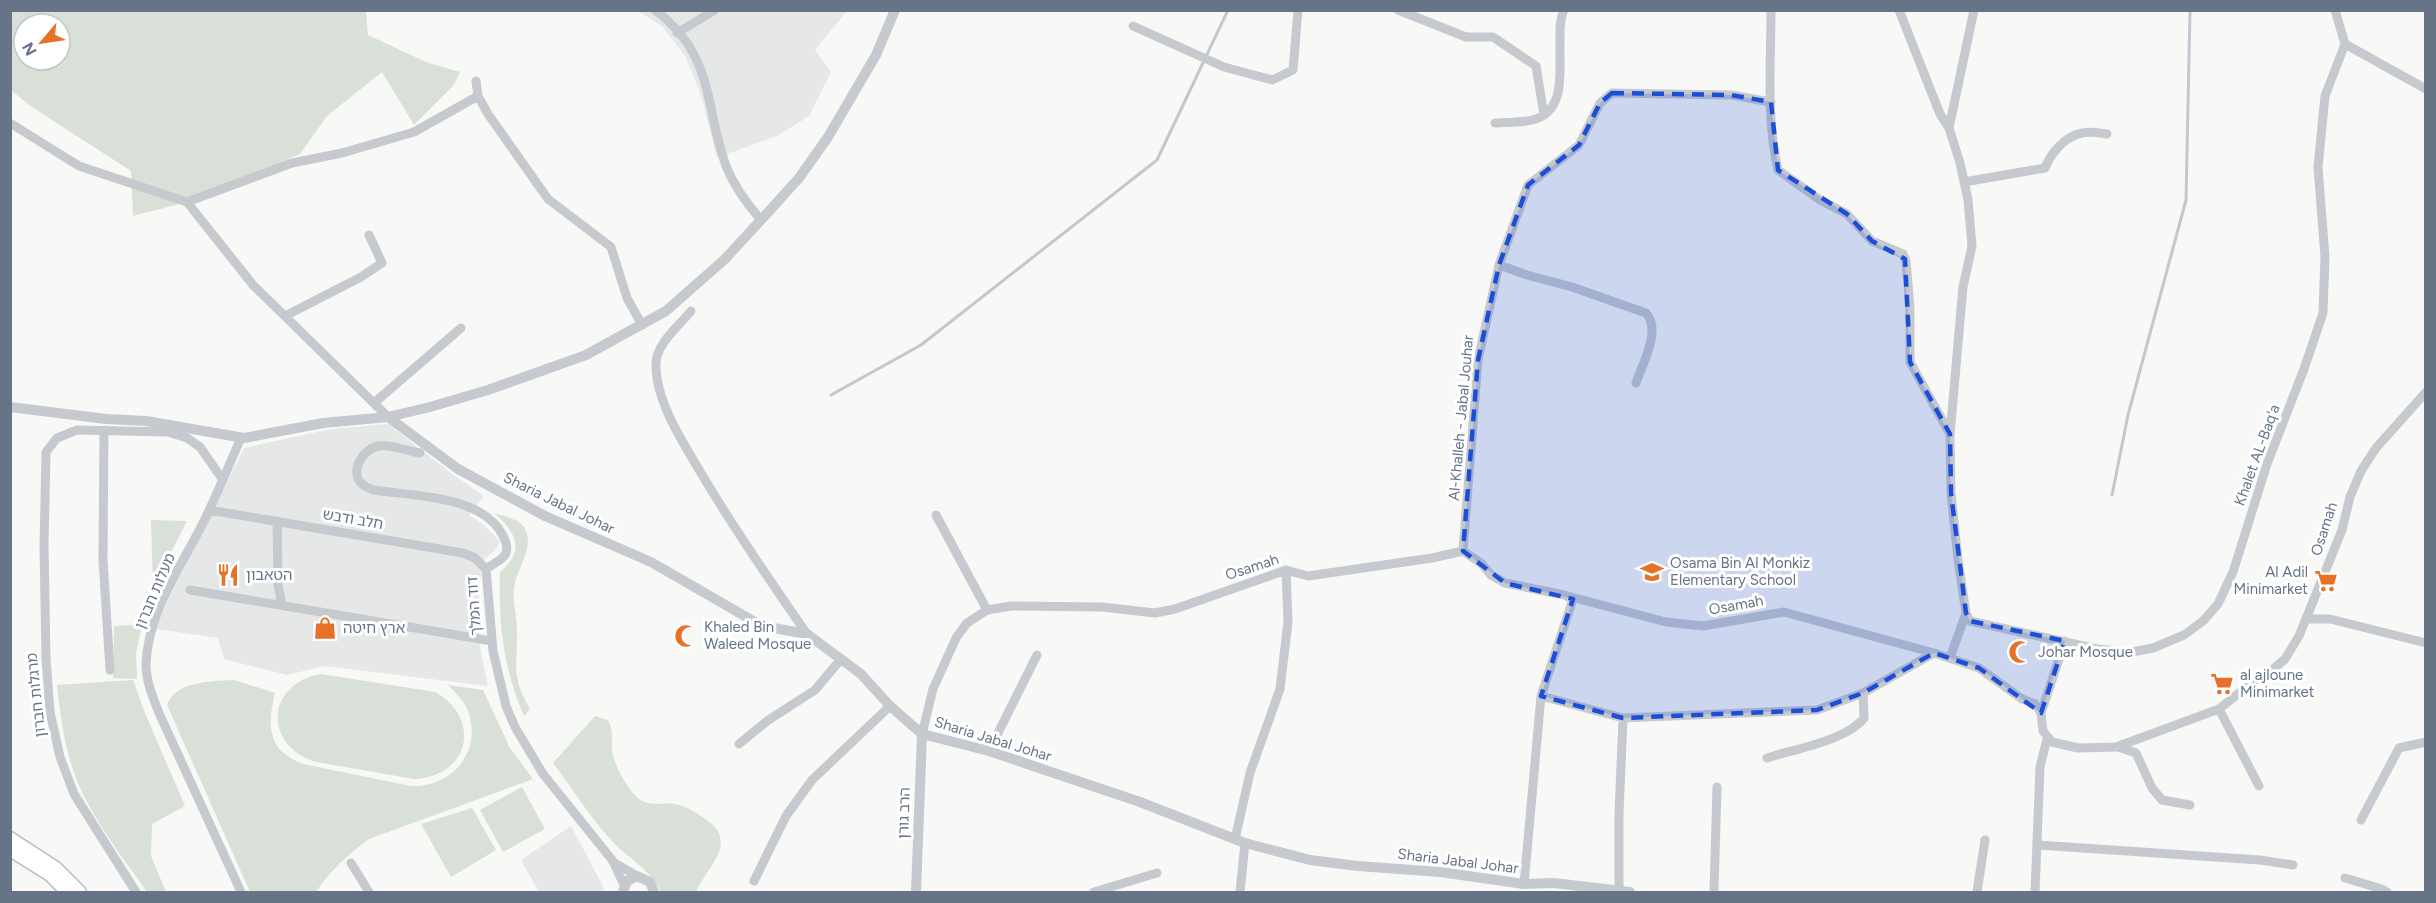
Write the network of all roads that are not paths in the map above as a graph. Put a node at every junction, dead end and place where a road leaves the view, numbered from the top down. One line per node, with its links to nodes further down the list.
1 (654, 10): 12 (street)
2 (715, 10): 12 (street)
3 (895, 10): 25 (street)
4 (1298, 10): 11 (street)
5 (1398, 10): 18 (street)
6 (1564, 10): 18 (street)
7 (1771, 10): 17 (street)
8 (1899, 10): 21 (street)
9 (1974, 10): 21 (street)
10 (2335, 10): 13 (street)
11 (1133, 26)
12 (677, 33): 25 (street)
13 (2345, 44): 15 (street); 56 (street, Khalet AL-Baq'a)
14 (476, 81): 16 (street)
15 (2426, 89)
16 (478, 96): 24 (street); 30 (street)
17 (1771, 102): 27 (street, Al-Khalleh - Jabal Jouhar); 38 (street)
18 (1544, 115): 19 (street)
19 (1495, 123)
20 (12, 126): 24 (street)
21 (1949, 128): 23 (street)
22 (2107, 134): 23 (street)
23 (1964, 182): 38 (street)
24 (187, 202): 29 (street)
25 (761, 220): 30 (street)
26 (369, 235): 29 (street)
27 (1499, 265): 32 (street); 45 (street, Al-Khalleh - Jabal Jouhar)
28 (690, 311): 54 (street)
29 (285, 316): 34 (street)
30 (642, 326): 36 (street)
31 (461, 328): 34 (street)
32 (1636, 383)
33 (2426, 392): 53 (street, Osamah)
34 (374, 404): 36 (street)
35 (10, 407): 39 (street)
36 (388, 417): 39 (street); 54 (street, Sharia Jabal Johar)
37 (104, 430): 41 (street, מרגלות חברון); 62 (street); 97 (street, מרגלות חברון)
38 (1950, 434): 52 (street)
39 (241, 438): 41 (street, מעלות חברון)
40 (420, 453): 46 (street, דוד המלך)
41 (223, 480): 42 (street, מעלות חברון)
42 (209, 510): 44 (street, חלב ודבש); 98 (street, מעלות חברון)
43 (936, 515): 51 (street)
44 (277, 521): 46 (street, חלב ודבש); 50 (street)
45 (1463, 551): 47 (street, Osamah); 49 (street, Osamah)
46 (486, 569): 55 (street, דוד המלך)
47 (1286, 570): 51 (street, Osamah); 82 (street)
48 (190, 590): 50 (street)
49 (1560, 594): 58 (street, Osamah); 64 (street)
50 (282, 605): 55 (street)
51 (987, 609): 69 (street)
52 (1966, 614): 56 (street, Khalet AL-Baq'a); 60 (street)
53 (2306, 619): 57 (street); 66 (street, Osamah)
54 (807, 634): 61 (street, Sharia Jabal Johar)
55 (492, 641): 85 (street, דוד המלך)
56 (2065, 641): 67 (street)
57 (2426, 643)
58 (1934, 653): 60 (street, Osamah); 63 (street)
59 (1037, 656): 74 (street)
60 (1950, 658): 67 (street, Osamah)
61 (841, 659): 65 (street, Sharia Jabal Johar); 72 (street)
62 (110, 670)
63 (1863, 693): 68 (street); 75 (street)
64 (1541, 696): 68 (street); 92 (street)
65 (890, 706): 69 (street, Sharia Jabal Johar); 91 (street)
66 (2219, 709): 73 (street, Osamah); 76 (street)
67 (2041, 713): 70 (street)
68 (1623, 718): 104 (street)
69 (922, 734): 74 (street, Sharia Jabal Johar); 101 (street, הרב גורן)
70 (2047, 738): 73 (street, Osamah); 83 (street)
71 (2426, 742): 79 (street)
72 (739, 744)
73 (2116, 747): 78 (street)
74 (989, 751): 82 (street, Sharia Jabal Johar)
75 (1767, 758)
76 (2259, 786)
77 (1717, 787): 105 (street)
78 (2190, 805)
79 (2361, 820)
80 (10, 838): 96 (main road)
81 (1985, 840): 106 (street)
82 (1240, 842): 92 (street, Sharia Jabal Johar); 103 (street)
83 (2038, 845): 87 (street); 107 (street)
84 (10, 850): 95 (main road)
85 (613, 861): 89 (street, דוד המלך); 94 (street, דוד המלך)
86 (351, 863): 99 (street)
87 (2293, 865)
88 (1157, 873): 102 (street)
89 (637, 876): 94 (street); 100 (street)
90 (2345, 878): 108 (street)
91 (754, 881)
92 (1524, 884): 93 (street, Sharia Jabal Johar)
93 (1554, 888): 104 (street, Sharia Jabal Johar)
94 (623, 889)
95 (67, 892)
96 (80, 892)
97 (136, 892)
98 (241, 892)
99 (369, 892)
100 (654, 892)
101 (916, 892)
102 (1094, 892)
103 (1240, 892)
104 (1624, 892)
105 (1714, 892)
106 (1977, 892)
107 (2035, 892)
108 (2387, 892)

